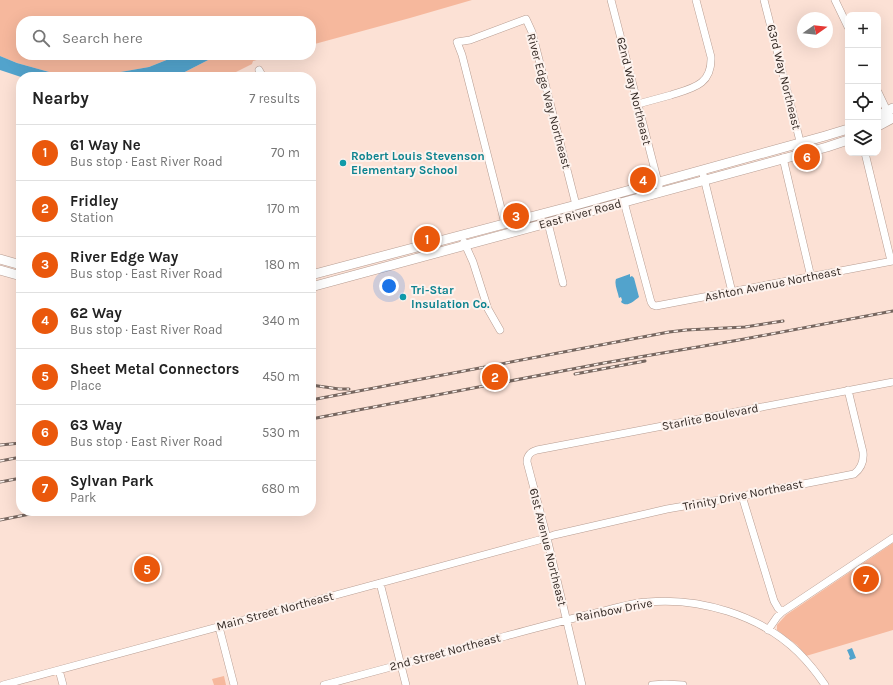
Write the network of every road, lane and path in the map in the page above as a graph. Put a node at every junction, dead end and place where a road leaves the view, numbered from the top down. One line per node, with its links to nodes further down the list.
1 (611, 0): 7 (street, 62nd Way Northeast)
2 (696, 0): 7 (street)
3 (764, 0): 13 (street, 63rd Way Northeast)
4 (835, 0): 5 (street)
5 (845, 21)
6 (881, 97): 8 (street)
7 (638, 104): 19 (street, 62nd Way Northeast)
8 (891, 112): 9 (main road); 10 (main road)
9 (881, 115)
10 (881, 123)
11 (845, 130): 13 (main road, East River Road)
12 (845, 141): 14 (main road, East River Road)
13 (800, 143): 14 (street, 63rd Way Northeast); 17 (main road, East River Road)
14 (803, 153): 16 (main road, East River Road)
15 (866, 156): 28 (street)
16 (783, 158): 18 (main road, East River Road); 33 (street)
17 (702, 170): 18 (street); 19 (main road, East River Road)
18 (705, 180): 20 (main road, East River Road); 36 (street)
19 (658, 182): 20 (street, 62nd Way Northeast); 22 (main road, East River Road)
20 (660, 192): 21 (main road, East River Road)
21 (624, 202): 23 (main road, East River Road); 36 (street, Ashton Avenue Northeast)
22 (576, 205): 24 (main road, East River Road); 24 (street, River Edge Way Northeast)
23 (548, 223): 26 (main road, East River Road); 34 (street)
24 (505, 224): 25 (main road, East River Road)
25 (460, 235): 26 (street); 31 (main road, East River Road)
26 (466, 245): 35 (main road, East River Road); 37 (street)
27 (0, 259): 29 (main road)
28 (892, 261): 33 (street, Ashton Avenue Northeast)
29 (16, 264)
30 (0, 270): 32 (main road)
31 (316, 274)
32 (16, 275)
33 (812, 276): 36 (street, Ashton Avenue Northeast)
34 (563, 283)
35 (316, 286)
36 (732, 292)
37 (500, 330)
38 (893, 382): 39 (street, Starlite Boulevard)
39 (848, 390): 40 (street, Starlite Boulevard); 41 (street, Trinity Drive Northeast)
40 (529, 455): 42 (street, 61st Avenue Northeast)
41 (742, 496): 42 (street, Trinity Drive Northeast); 45 (street)
42 (547, 538): 44 (street, Main Street Northeast); 46 (street, 61st Avenue Northeast)
43 (893, 538): 45 (street)
44 (380, 583): 47 (street, Main Street Northeast); 49 (street)
45 (782, 612): 48 (street)
46 (566, 620): 48 (street, Rainbow Drive); 49 (street, 2nd Street Northeast); 56 (street, 61st Avenue Northeast)
47 (219, 627): 50 (street, Main Street Northeast); 53 (street)
48 (768, 630): 59 (street, Rainbow Drive)
49 (400, 665): 54 (street, 2nd Street Northeast); 55 (street)
50 (59, 670): 51 (street, Main Street Northeast); 52 (street)
51 (3, 685)
52 (63, 685)
53 (234, 685)
54 (324, 685)
55 (406, 685)
56 (582, 685)
57 (652, 685): 58 (street)
58 (683, 685)
59 (825, 685)

